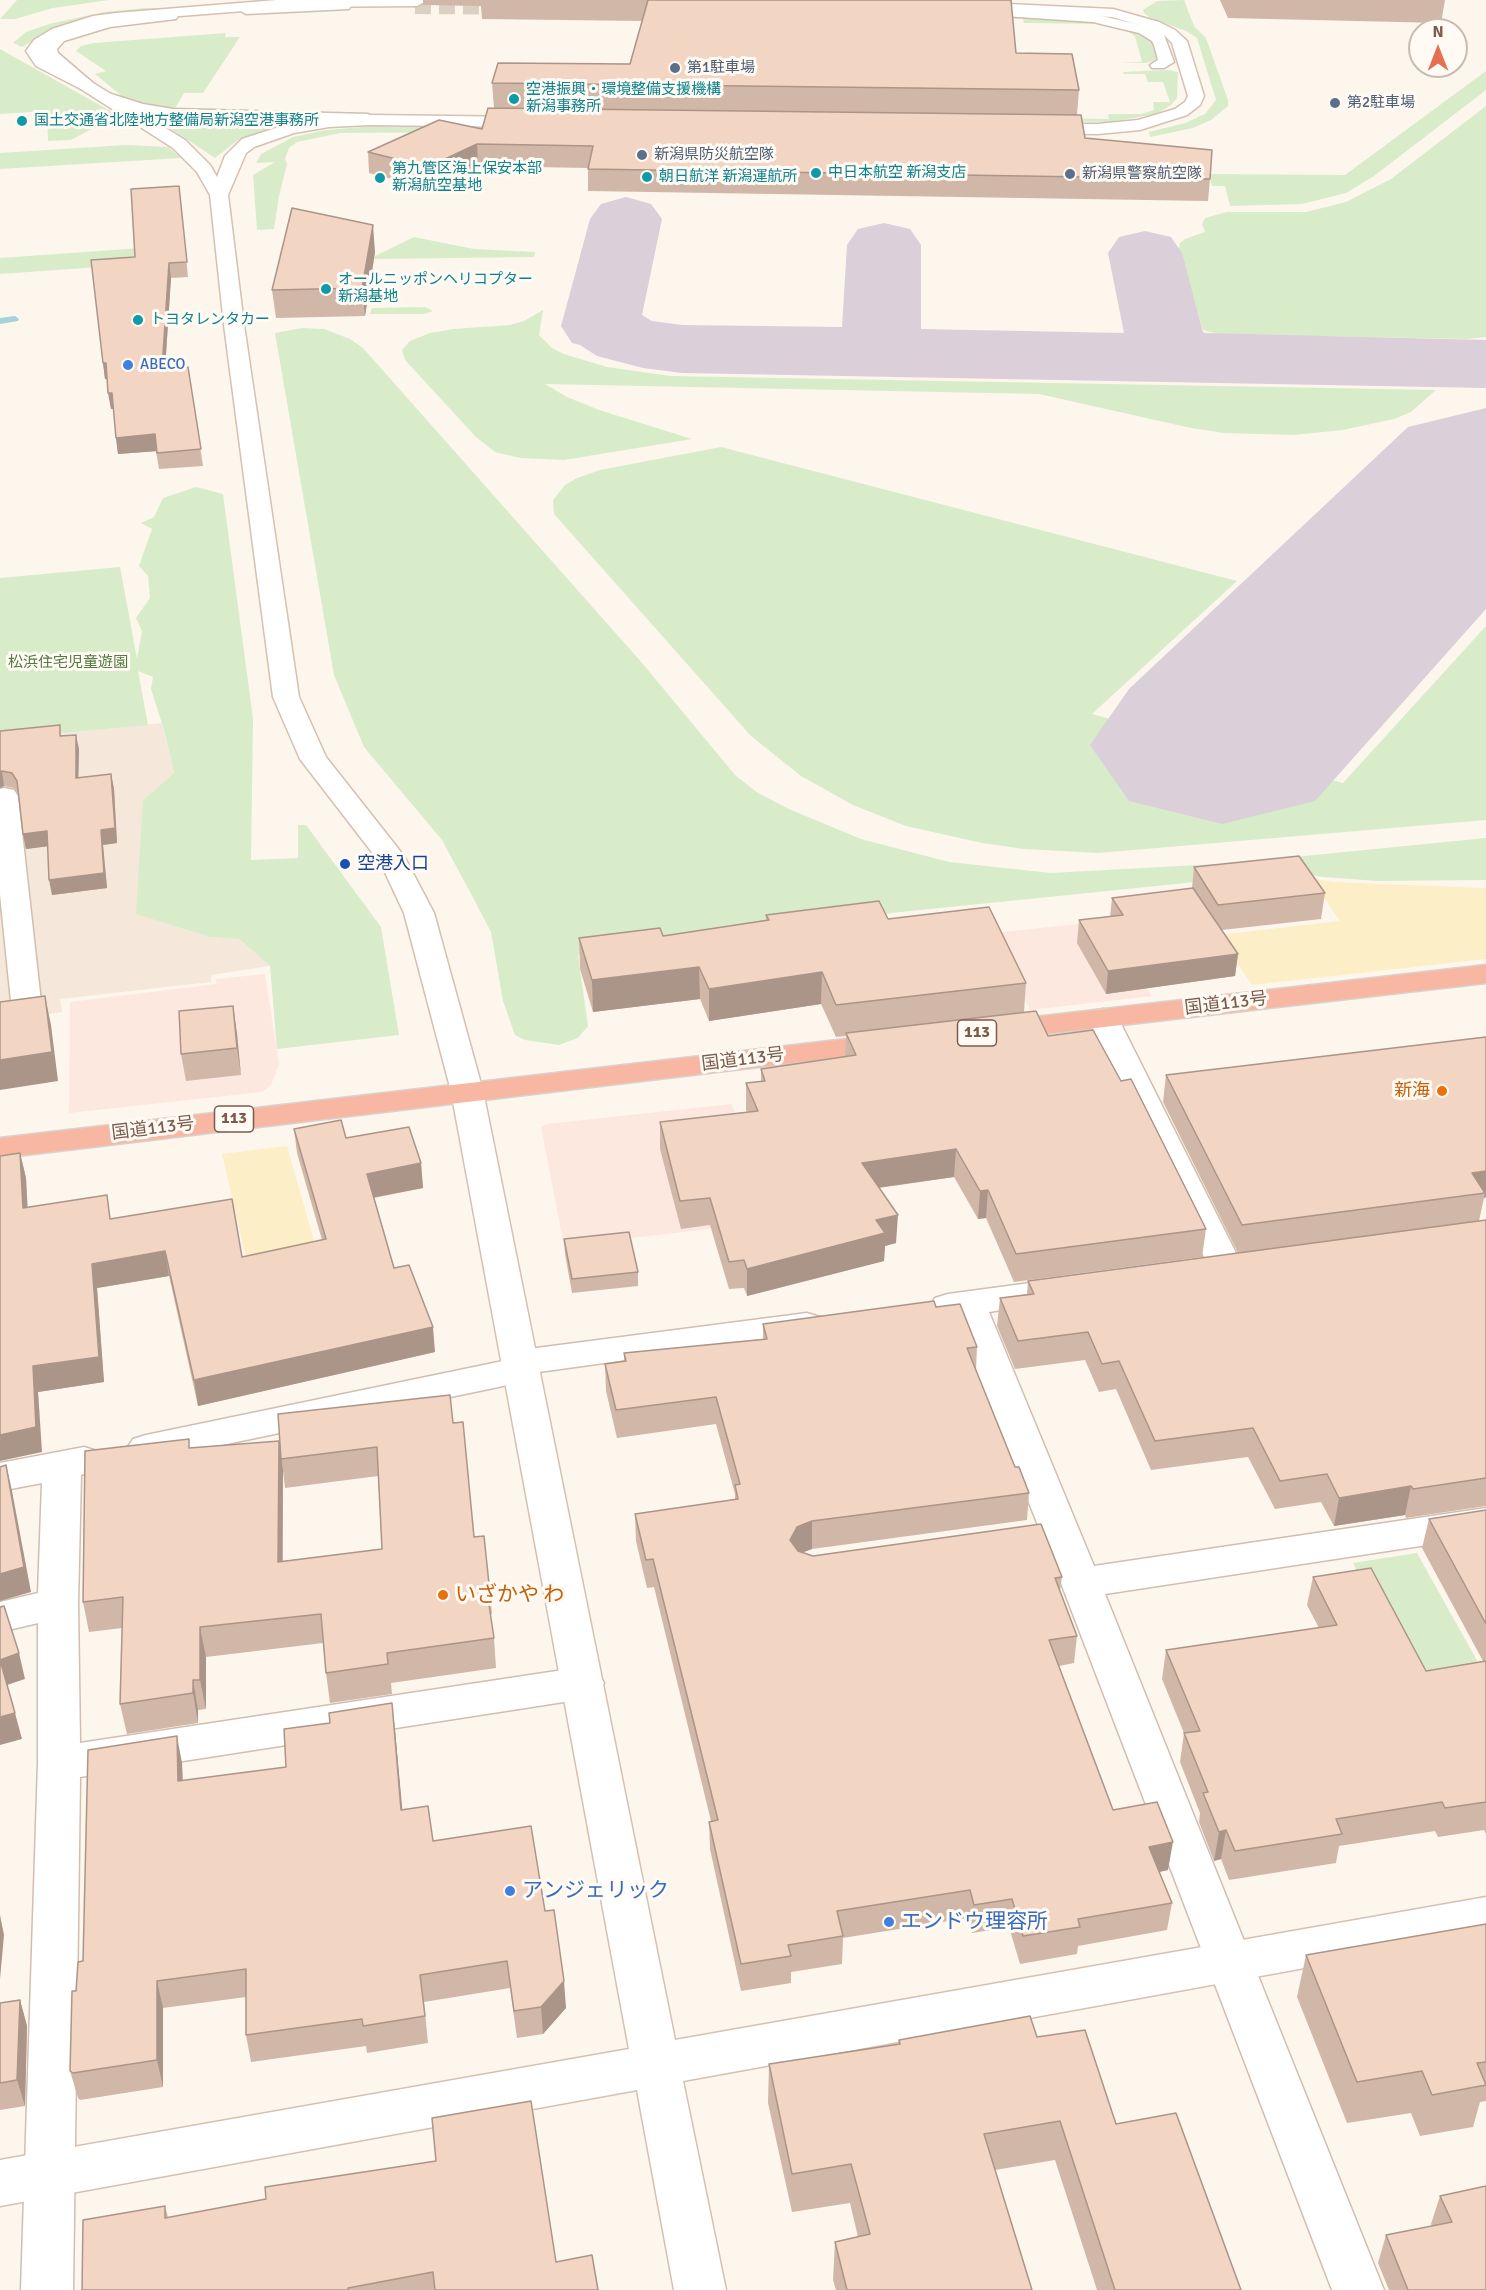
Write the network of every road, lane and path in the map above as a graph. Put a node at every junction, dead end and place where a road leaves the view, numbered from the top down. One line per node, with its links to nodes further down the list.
1 (416, 4): 3 (street)
2 (1158, 65): 6 (street)
3 (105, 97): 4 (street); 7 (street)
4 (466, 121): 5 (street); 7 (street)
5 (547, 122)
6 (1027, 129)
7 (219, 195): 15 (street)
8 (0, 797): 9 (street)
9 (9, 923): 11 (street)
10 (1486, 974): 12 (highway, 国道113号 / 113)
11 (27, 1011)
12 (1103, 1018): 13 (highway, 国道113号 / 113); 18 (street)
13 (972, 1033)
14 (913, 1040): 15 (highway, 国道113号 / 113)
15 (467, 1091): 16 (highway, 国道113号 / 113); 24 (street)
16 (0, 1148)
17 (1261, 1263): 18 (street)
18 (1226, 1268): 19 (street)
19 (1191, 1272)
20 (1074, 1289): 21 (street)
21 (968, 1304): 22 (street); 28 (street)
22 (921, 1310)
23 (840, 1320): 24 (street)
24 (521, 1366): 25 (street); 31 (street)
25 (62, 1465): 26 (street); 29 (street)
26 (0, 1478)
27 (1486, 1522): 28 (street)
28 (1081, 1583): 34 (street)
29 (58, 1603): 30 (street); 32 (street)
30 (0, 1617)
31 (583, 1683): 32 (street); 35 (street)
32 (58, 1764): 36 (street)
33 (1486, 1916): 34 (street)
34 (1227, 1961): 35 (street); 40 (street)
35 (657, 2066): 36 (street); 39 (street)
36 (50, 2174): 37 (street); 38 (street)
37 (0, 2183)
38 (47, 2290)
39 (700, 2290)
40 (1358, 2290)

